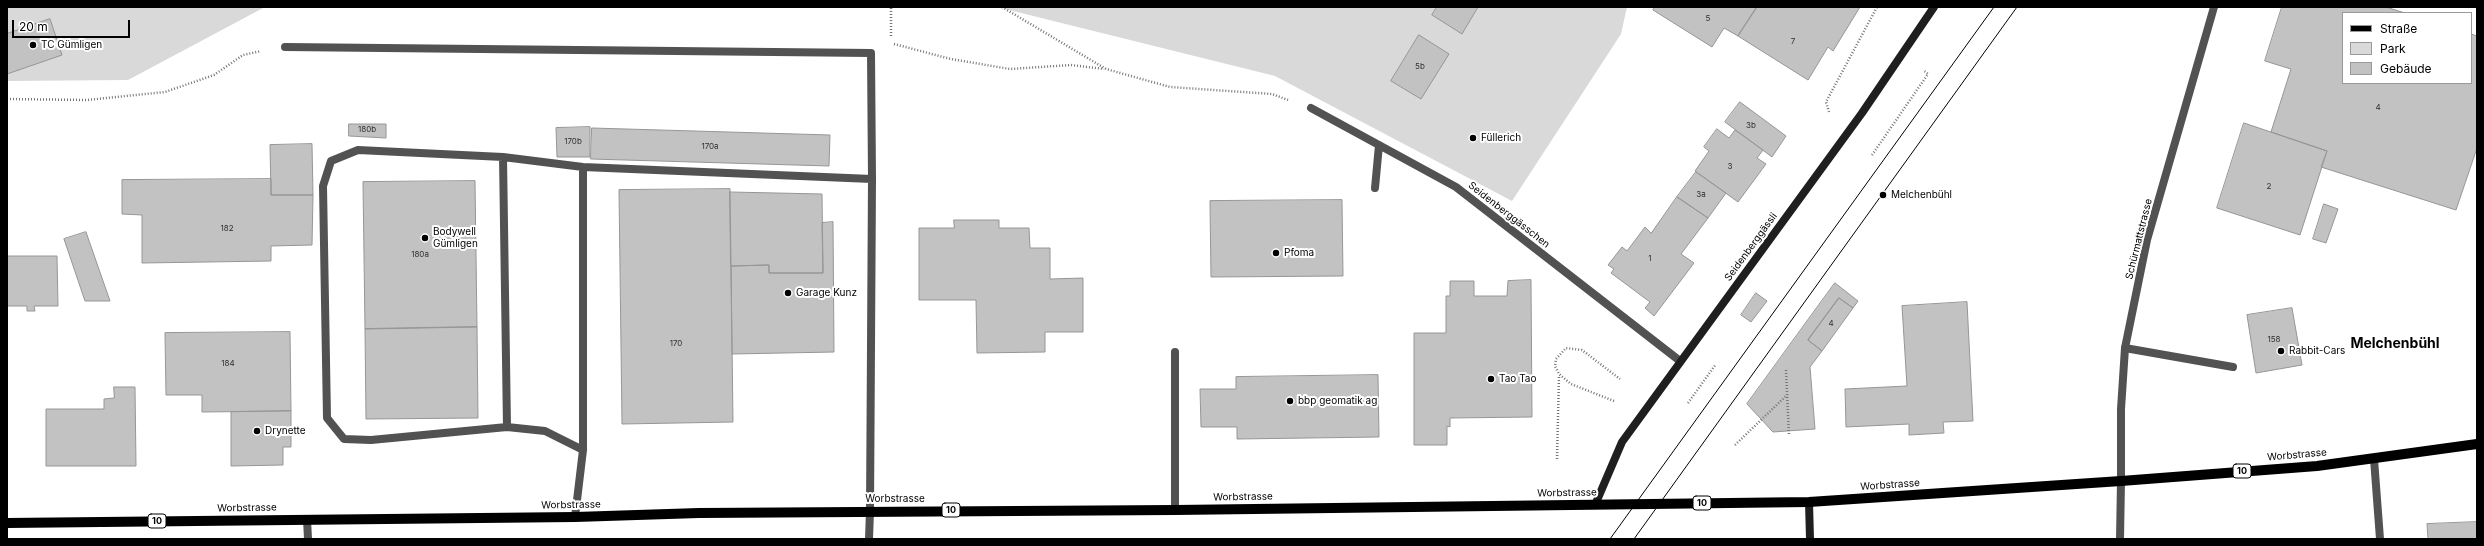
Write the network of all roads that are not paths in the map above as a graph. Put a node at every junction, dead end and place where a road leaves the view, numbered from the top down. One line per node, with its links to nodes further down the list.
1 (1934, 7): 12 (street, Seidenberggässli)
2 (2214, 7): 10 (street, Schürmattstrasse)
3 (285, 47): 8 (street)
4 (1311, 108): 5 (street, Seidenberggässchen)
5 (1379, 146): 9 (street); 12 (street, Seidenberggässchen)
6 (503, 157): 7 (street); 14 (street); 14 (street)
7 (583, 167): 8 (street); 16 (street)
8 (872, 179): 22 (street)
9 (1375, 188)
10 (2125, 348): 13 (street); 18 (street, Schürmattstrasse)
11 (1175, 352): 21 (street)
12 (1680, 361): 20 (street, Seidenberggässli)
13 (2233, 366)
14 (507, 427): 16 (street)
15 (2477, 444): 17 (main road, Worbstrasse / 10)
16 (583, 450): 23 (street)
17 (2374, 459): 18 (main road, Worbstrasse / 10); 30 (street)
18 (2121, 482): 19 (main road, Worbstrasse / 10); 29 (street, Schürmattstrasse)
19 (1809, 502): 20 (main road, Worbstrasse / 10); 28 (street)
20 (1595, 505): 21 (main road, Worbstrasse / 10)
21 (1175, 510): 22 (main road, Worbstrasse / 10)
22 (870, 511): 23 (main road, Worbstrasse / 10); 27 (street)
23 (575, 517): 24 (main road, Worbstrasse / 10)
24 (307, 519): 25 (main road, Worbstrasse / 10); 26 (street)
25 (7, 523)
26 (308, 539)
27 (869, 539)
28 (1810, 539)
29 (2120, 539)
30 (2380, 539)

